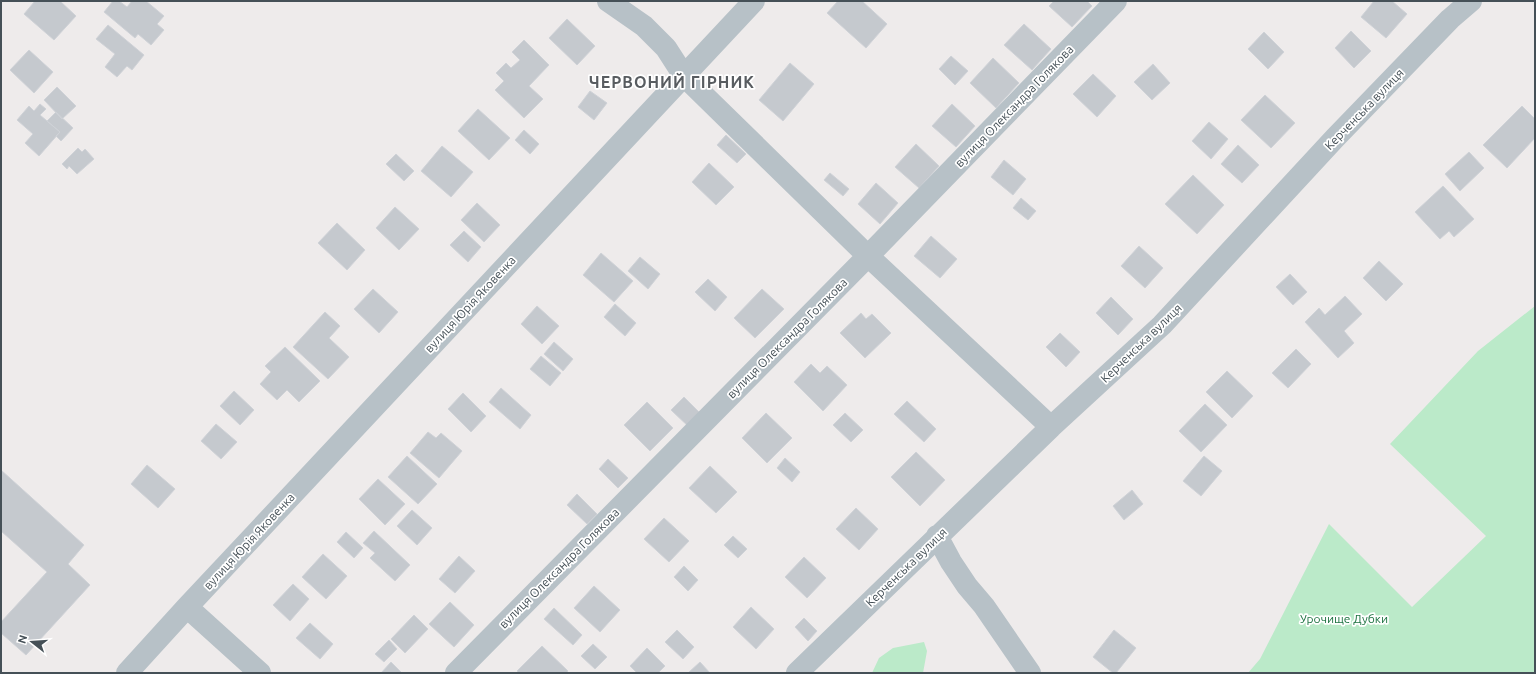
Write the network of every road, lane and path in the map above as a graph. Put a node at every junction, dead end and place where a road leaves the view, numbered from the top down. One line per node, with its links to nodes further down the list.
1 (608, 1): 5 (street)
2 (754, 1): 5 (street, вулиця Юрія Яковенка)
3 (1116, 1): 6 (street, вулиця Олександра Голякова)
4 (1471, 1): 7 (street, Керченська вулиця)
5 (684, 76): 6 (street); 9 (street, вулиця Юрія Яковенка)
6 (868, 256): 7 (street); 12 (street, вулиця Олександра Голякова)
7 (1051, 427): 8 (street, Керченська вулиця)
8 (937, 536): 13 (street, Керченська вулиця); 14 (street)
9 (186, 607): 10 (street, вулиця Юрія Яковенка); 11 (street)
10 (127, 673)
11 (260, 673)
12 (456, 673)
13 (797, 673)
14 (1030, 673)

